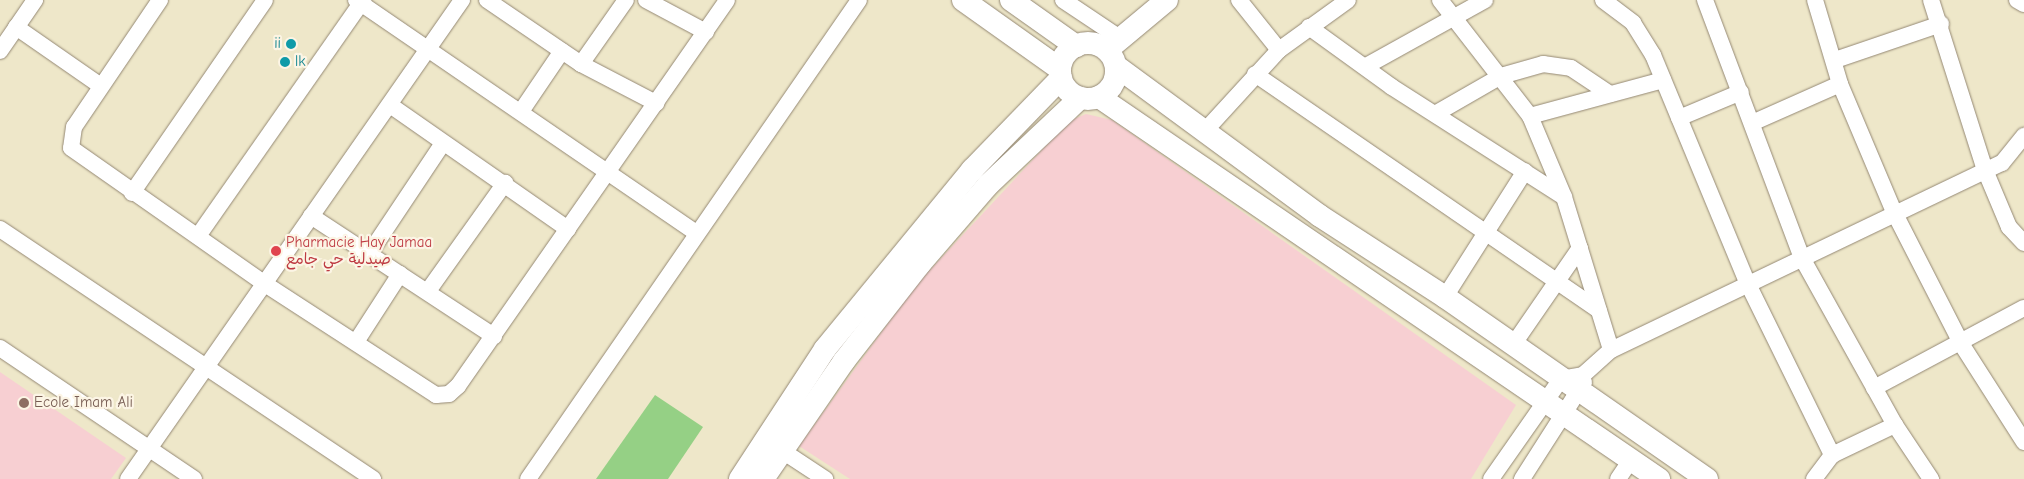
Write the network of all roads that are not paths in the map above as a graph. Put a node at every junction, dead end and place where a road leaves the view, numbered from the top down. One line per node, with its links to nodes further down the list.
1 (35, 0): 27 (street)
2 (160, 0): 44 (street)
3 (265, 0): 62 (street)
4 (462, 0): 31 (street)
5 (487, 0): 34 (street)
6 (626, 0): 37 (street)
7 (646, 0): 29 (street)
8 (727, 0): 29 (street)
9 (859, 0): 68 (street)
10 (963, 0): 39 (street)
11 (1011, 0): 30 (street)
12 (1063, 0): 35 (street)
13 (1167, 0): 35 (street)
14 (1239, 0): 32 (street)
15 (1348, 0): 28 (street)
16 (1440, 0): 25 (street)
17 (1485, 0): 25 (street)
18 (1604, 0): 42 (street)
19 (1815, 0): 36 (street)
20 (1931, 0): 26 (street)
21 (2017, 0): 24 (street)
22 (360, 1): 31 (street); 70 (street)
23 (1712, 3): 45 (street)
24 (2024, 4)
25 (1452, 16): 38 (street); 41 (street)
26 (1941, 24): 36 (street); 58 (street)
27 (16, 27): 33 (street); 44 (street)
28 (1309, 27): 32 (street); 38 (street)
29 (706, 32): 48 (street)
30 (1076, 46): 35 (street); 39 (street)
31 (429, 50): 49 (street); 50 (street)
32 (1279, 50): 40 (street)
33 (0, 51)
34 (562, 51): 37 (street); 50 (street)
35 (1114, 51): 47 (street); 55 (street)
36 (1835, 60): 43 (street)
37 (581, 64): 48 (street)
38 (1366, 66): 51 (street)
39 (1061, 74): 47 (street); 105 (street)
40 (1255, 74): 55 (street); 69 (street)
41 (1501, 76): 46 (street); 51 (street); 52 (street)
42 (1663, 80): 46 (street); 53 (street)
43 (1840, 84): 54 (street); 64 (street)
44 (101, 86): 62 (street)
45 (1741, 92): 53 (street); 54 (street)
46 (1610, 94): 52 (street)
47 (1090, 97): 93 (street); 98 (street)
48 (656, 103): 59 (street)
49 (390, 105): 56 (street); 65 (street)
50 (522, 110): 59 (street)
51 (1435, 114): 60 (street)
52 (1530, 116): 63 (street)
53 (1679, 118): 78 (street)
54 (1752, 123): 74 (street)
55 (1203, 133): 80 (street)
56 (443, 143): 61 (street); 73 (street)
57 (2022, 143): 58 (street)
58 (1985, 170): 64 (street); 71 (street)
59 (610, 171): 67 (street); 68 (street)
60 (1525, 171): 63 (street); 69 (street)
61 (505, 183): 67 (street); 79 (street)
62 (132, 193): 70 (street)
63 (1564, 197): 72 (street)
64 (1894, 212): 74 (street); 86 (street)
65 (311, 216): 73 (street); 77 (street)
66 (0, 229): 89 (street)
67 (568, 229): 83 (street)
68 (696, 233): 104 (street)
69 (1485, 233): 76 (street); 80 (street)
70 (198, 236): 77 (street)
71 (2024, 243)
72 (1580, 248): 76 (street); 82 (street)
73 (369, 254): 75 (street)
74 (1802, 258): 78 (street); 92 (street)
75 (400, 274): 79 (street); 84 (street)
76 (1558, 280): 82 (street); 85 (street)
77 (265, 284): 84 (street); 89 (street)
78 (1748, 284): 88 (street); 99 (street)
79 (428, 291): 83 (street)
80 (1445, 297): 85 (street)
81 (2024, 308): 86 (street)
82 (1599, 310): 88 (street)
83 (494, 336): 84 (street)
84 (356, 342)
85 (1514, 345): 90 (street)
86 (1962, 345): 92 (street); 96 (street)
87 (0, 348): 97 (street)
88 (1611, 350): 91 (street)
89 (206, 367): 97 (street); 103 (street)
90 (1561, 379): 91 (street); 93 (street)
91 (1582, 383): 94 (street); 112 (street)
92 (1874, 388): 95 (street)
93 (1542, 400): 94 (street); 108 (street)
94 (1563, 415): 100 (street); 109 (street)
95 (1896, 426): 99 (street); 114 (street)
96 (2024, 442)
97 (149, 449): 101 (street); 102 (street)
98 (781, 450): 106 (street); 107 (street)
99 (1832, 455): 113 (street)
100 (1632, 460): 110 (street); 111 (street)
101 (128, 479)
102 (194, 479)
103 (374, 479)
104 (528, 479)
105 (740, 479)
106 (763, 479)
107 (825, 479)
108 (1491, 479)
109 (1522, 479)
110 (1618, 479)
111 (1659, 479)
112 (1707, 479)
113 (1814, 479)
114 (1932, 479)

